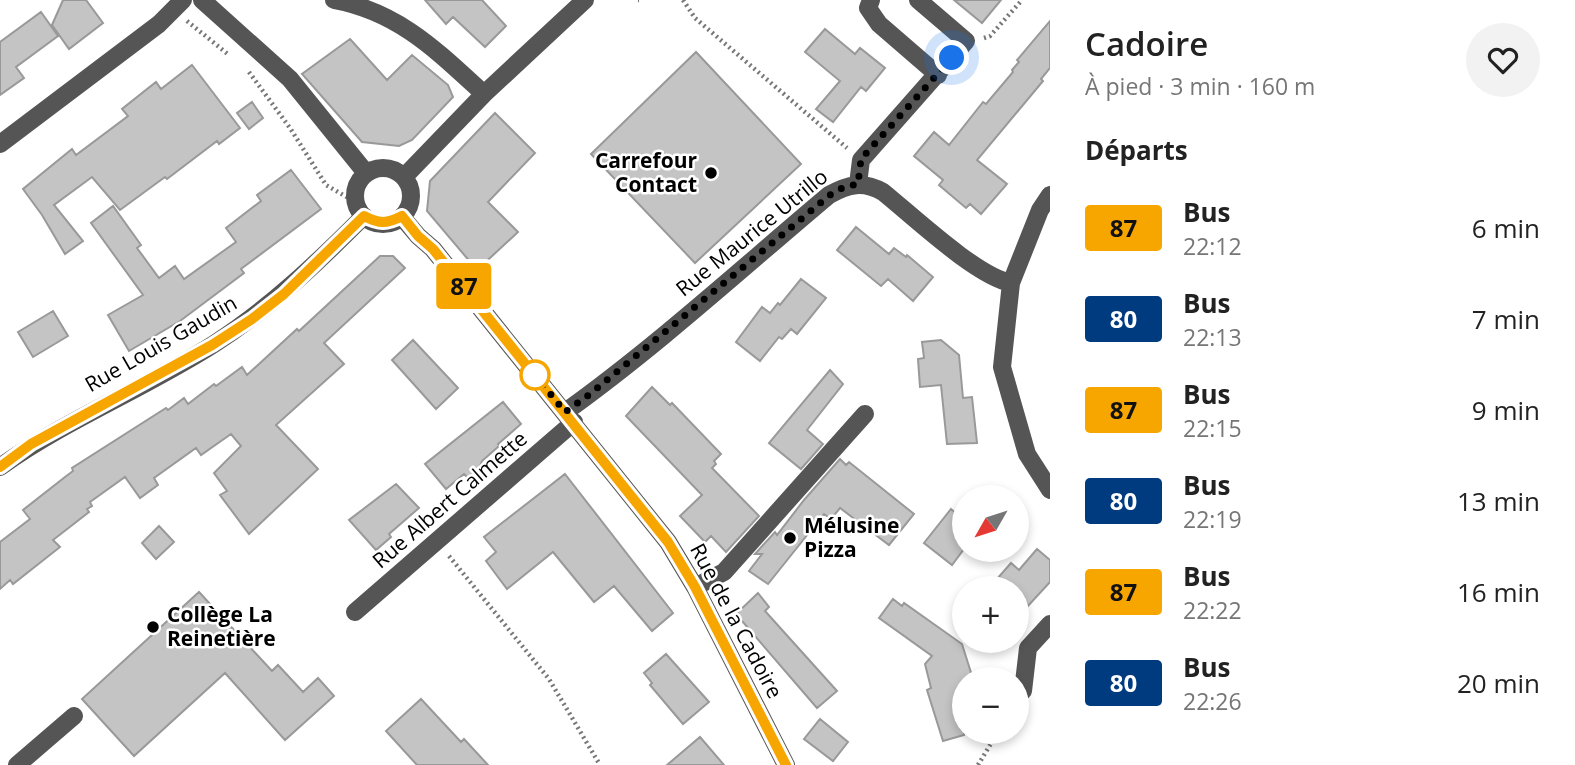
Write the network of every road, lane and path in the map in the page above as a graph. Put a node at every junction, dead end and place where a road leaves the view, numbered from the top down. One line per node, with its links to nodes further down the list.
1 (202, 0): 14 (street)
2 (334, 0): 11 (street)
3 (585, 0): 11 (street)
4 (683, 0): 13 (path)
5 (871, 0): 10 (street)
6 (918, 0): 9 (street)
7 (1022, 0): 9 (path)
8 (177, 6): 12 (street); 18 (path)
9 (967, 41): 10 (street)
10 (938, 75): 13 (street)
11 (484, 94): 15 (street)
12 (0, 144)
13 (861, 159): 16 (street)
14 (366, 173): 15 (street); 18 (street)
15 (404, 177): 19 (street)
16 (858, 184): 20 (street, Rue Maurice Utrillo); 22 (street, Rue Maurice Utrillo)
17 (1050, 195): 20 (street)
18 (360, 209): 19 (street); 23 (street, Rue Louis Gaudin)
19 (402, 216): 22 (street, Rue de la Cadoire)
20 (1011, 283): 24 (street)
21 (865, 414): 26 (street)
22 (570, 417): 26 (street, Rue de la Cadoire); 27 (street, Rue Albert Calmette)
23 (0, 467)
24 (1050, 491)
25 (444, 549): 34 (path)
26 (695, 587): 32 (street, Rue de la Cadoire)
27 (355, 612)
28 (1050, 624): 29 (street)
29 (1026, 667)
30 (74, 716): 33 (street)
31 (991, 744): 35 (path)
32 (781, 763)
33 (17, 765)
34 (600, 765)
35 (978, 765)

